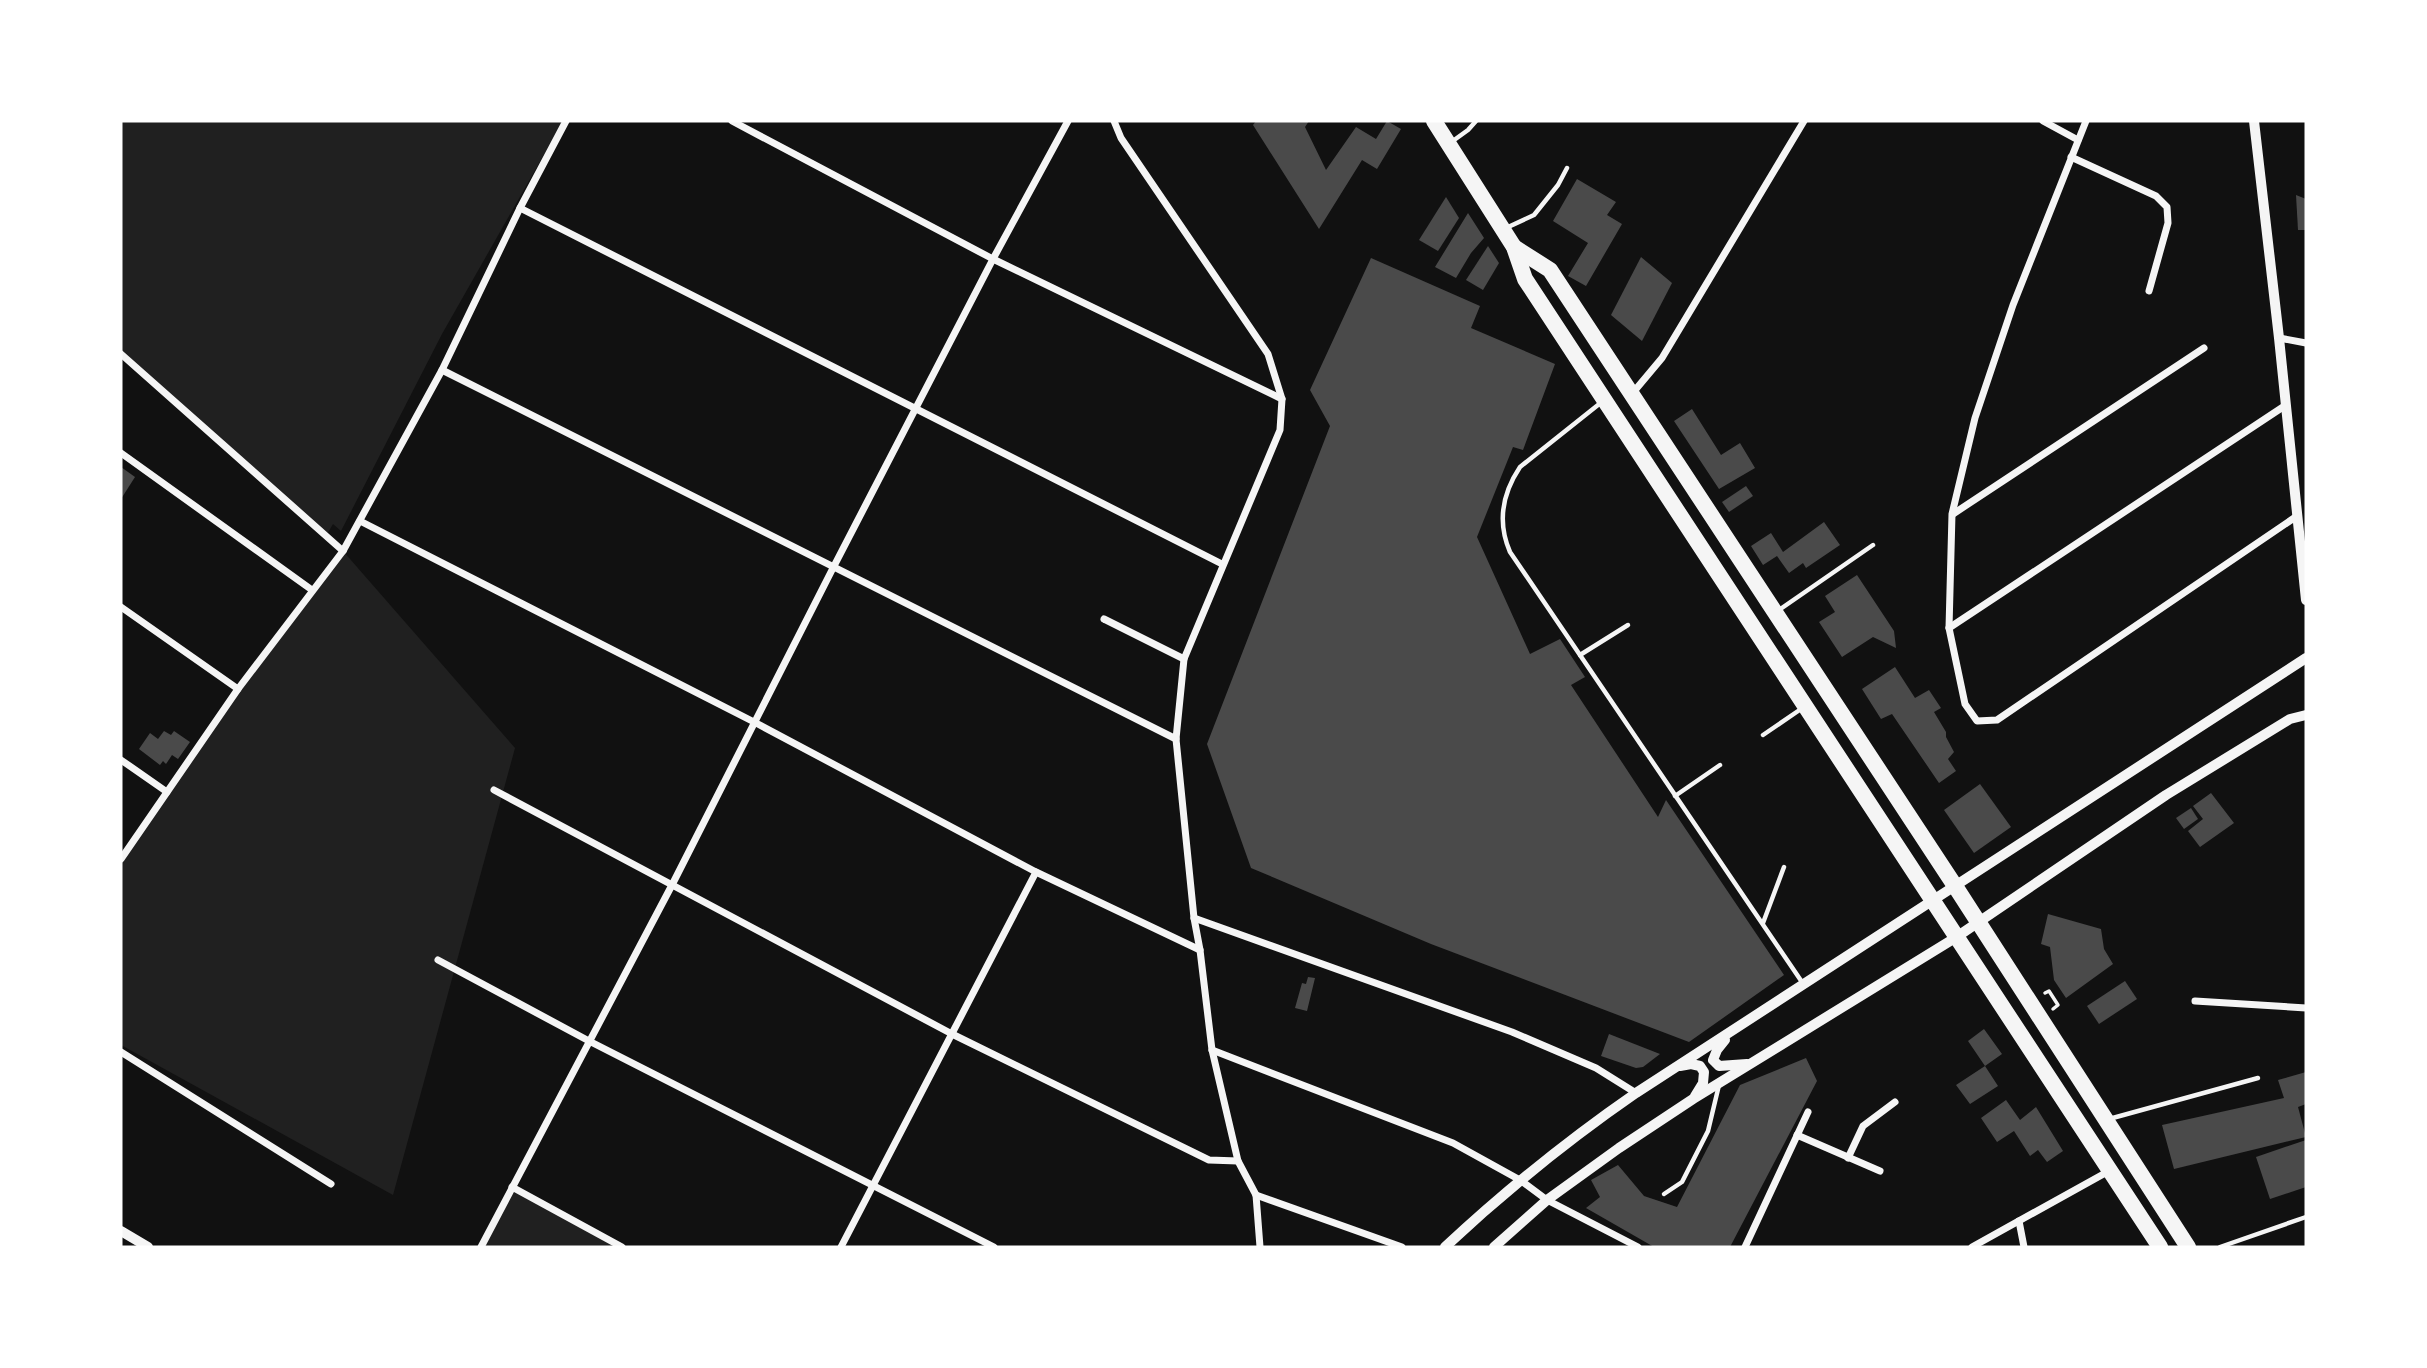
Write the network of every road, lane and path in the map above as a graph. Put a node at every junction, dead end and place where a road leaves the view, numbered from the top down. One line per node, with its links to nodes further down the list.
1 (566, 121): 15 (street)
2 (732, 121): 18 (street)
3 (1068, 121): 18 (street)
4 (1114, 121): 26 (street)
5 (1434, 121): 12 (highway)
6 (1476, 121): 12 (lane)
7 (1804, 121): 25 (street)
8 (2043, 121): 11 (street)
9 (2086, 121): 11 (street)
10 (2254, 121): 20 (street)
11 (2078, 140): 13 (street)
12 (1450, 143): 16 (highway)
13 (2071, 157): 19 (street); 31 (street)
14 (1567, 168): 16 (lane)
15 (520, 208): 24 (street); 29 (street)
16 (1502, 230): 17 (highway)
17 (1514, 247): 25 (highway); 27 (highway)
18 (993, 259): 26 (street); 29 (street)
19 (2149, 291)
20 (2280, 338): 21 (street); 28 (street)
21 (2306, 343)
22 (2204, 348): 31 (street)
23 (121, 354): 35 (street)
24 (442, 370): 33 (street); 37 (street)
25 (1631, 395): 42 (highway)
26 (1282, 398): 36 (street)
27 (1605, 400): 46 (lane); 50 (highway)
28 (2286, 405): 32 (street); 45 (street)
29 (915, 410): 36 (street); 37 (street)
30 (121, 453): 39 (street)
31 (1952, 514): 45 (street)
32 (2297, 516): 38 (street); 45 (street)
33 (360, 521): 35 (street); 52 (street)
34 (1872, 545): 42 (lane)
35 (343, 551): 39 (street)
36 (1222, 564): 48 (street)
37 (833, 568): 52 (street); 54 (street)
38 (2305, 586): 40 (street)
39 (312, 590): 49 (street)
40 (2306, 600)
41 (121, 607): 49 (street)
42 (1776, 612): 64 (highway)
43 (1104, 619): 48 (street)
44 (1628, 625): 46 (lane)
45 (1949, 628)
46 (1580, 655): 59 (lane)
47 (2306, 658): 64 (street)
48 (1184, 659): 54 (street)
49 (238, 689): 58 (street)
50 (1805, 707): 53 (lane); 65 (highway)
51 (2306, 715): 67 (street)
52 (756, 723): 62 (street); 63 (street)
53 (1763, 735)
54 (1176, 739): 66 (street)
55 (121, 760): 58 (street)
56 (1720, 765): 59 (lane)
57 (494, 790): 63 (street)
58 (167, 792): 60 (street)
59 (1675, 796): 68 (lane)
60 (121, 859)
61 (1784, 867): 68 (lane)
62 (1036, 872): 70 (street); 78 (street)
63 (672, 885): 78 (street); 79 (street)
64 (1955, 887): 65 (street); 67 (highway)
65 (1933, 901): 69 (highway); 72 (street)
66 (1194, 918): 70 (street); 86 (street)
67 (1977, 923): 69 (street); 90 (highway)
68 (1762, 924): 72 (lane)
69 (1955, 938): 82 (street); 94 (highway)
70 (1200, 950): 80 (street)
71 (438, 960): 79 (street)
72 (1804, 986): 77 (street)
73 (2049, 991): 75 (path)
74 (2195, 1002): 76 (street)
75 (2058, 1005)
76 (2306, 1008)
77 (1737, 1027): 82 (street); 83 (street)
78 (952, 1034): 93 (street); 98 (street)
79 (589, 1041): 98 (street); 99 (street)
80 (1212, 1050): 93 (street); 96 (street)
81 (121, 1052): 97 (street)
82 (1752, 1063): 85 (street)
83 (1677, 1067): 86 (street); 87 (street)
84 (2258, 1078): 90 (lane)
85 (1720, 1083): 87 (street); 100 (lane)
86 (1636, 1093): 96 (street)
87 (1693, 1098): 102 (street)
88 (1895, 1102): 92 (street)
89 (1808, 1112): 91 (street)
90 (2105, 1120): 120 (highway)
91 (1797, 1135): 92 (street); 116 (street)
92 (1848, 1158): 95 (street)
93 (1238, 1161): 101 (street)
94 (2110, 1170): 104 (street); 119 (highway)
95 (1880, 1171)
96 (1520, 1180): 102 (street); 113 (street)
97 (331, 1184)
98 (873, 1186): 109 (street); 110 (street)
99 (512, 1187): 107 (street); 108 (street)
100 (1664, 1194)
101 (1256, 1195): 111 (street); 112 (street)
102 (1547, 1200): 114 (street); 115 (street)
103 (2306, 1217): 121 (lane)
104 (2019, 1221): 117 (street); 118 (street)
105 (121, 1231): 106 (street)
106 (148, 1247)
107 (481, 1247)
108 (622, 1247)
109 (841, 1247)
110 (994, 1247)
111 (1260, 1247)
112 (1402, 1247)
113 (1445, 1247)
114 (1494, 1247)
115 (1639, 1247)
116 (1745, 1247)
117 (1972, 1247)
118 (2024, 1247)
119 (2160, 1247)
120 (2188, 1247)
121 (2220, 1247)

